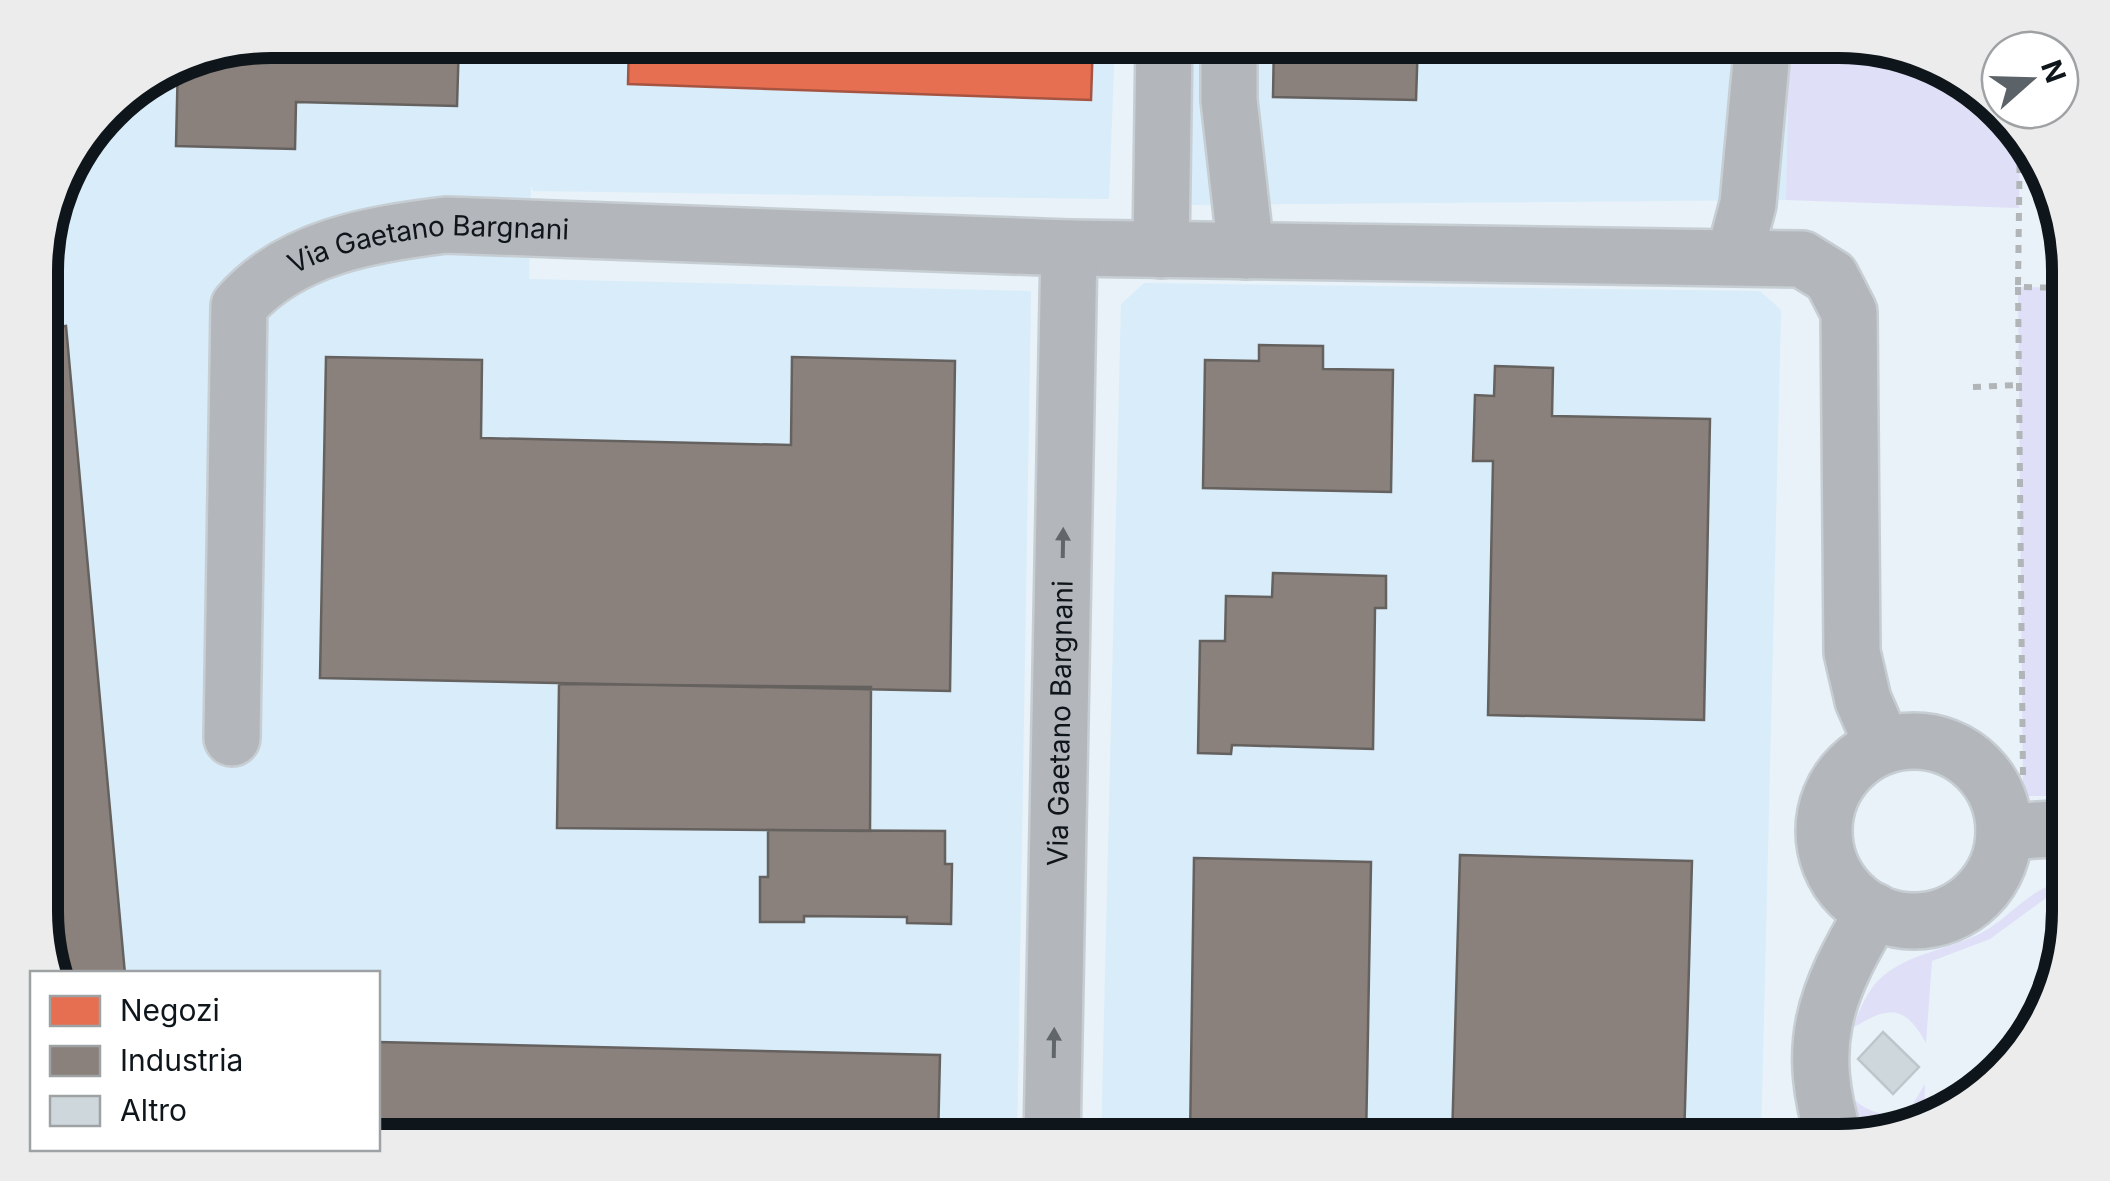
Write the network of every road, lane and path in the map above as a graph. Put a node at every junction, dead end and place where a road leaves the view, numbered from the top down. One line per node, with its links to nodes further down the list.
1 (1164, 58): 6 (street)
2 (1229, 58): 7 (street)
3 (1761, 58): 8 (street)
4 (2020, 157): 9 (path)
5 (1069, 248): 6 (street, Via Gaetano Bargnani); 13 (street, Via Gaetano Bargnani); 19 (street, Via Gaetano Bargnani, one-way to 5)
6 (1162, 250): 7 (street, Via Gaetano Bargnani)
7 (1246, 251): 8 (street, Via Gaetano Bargnani)
8 (1734, 258): 14 (street, Via Gaetano Bargnani)
9 (2018, 287): 10 (path); 11 (path)
10 (2052, 288)
11 (2020, 385): 12 (path); 15 (path)
12 (1973, 387)
13 (232, 738)
14 (1883, 746): 15 (street); 17 (street)
15 (2014, 814): 16 (street); 17 (street)
16 (2052, 824)
17 (1874, 912): 18 (street)
18 (1832, 1123)
19 (1052, 1124)

